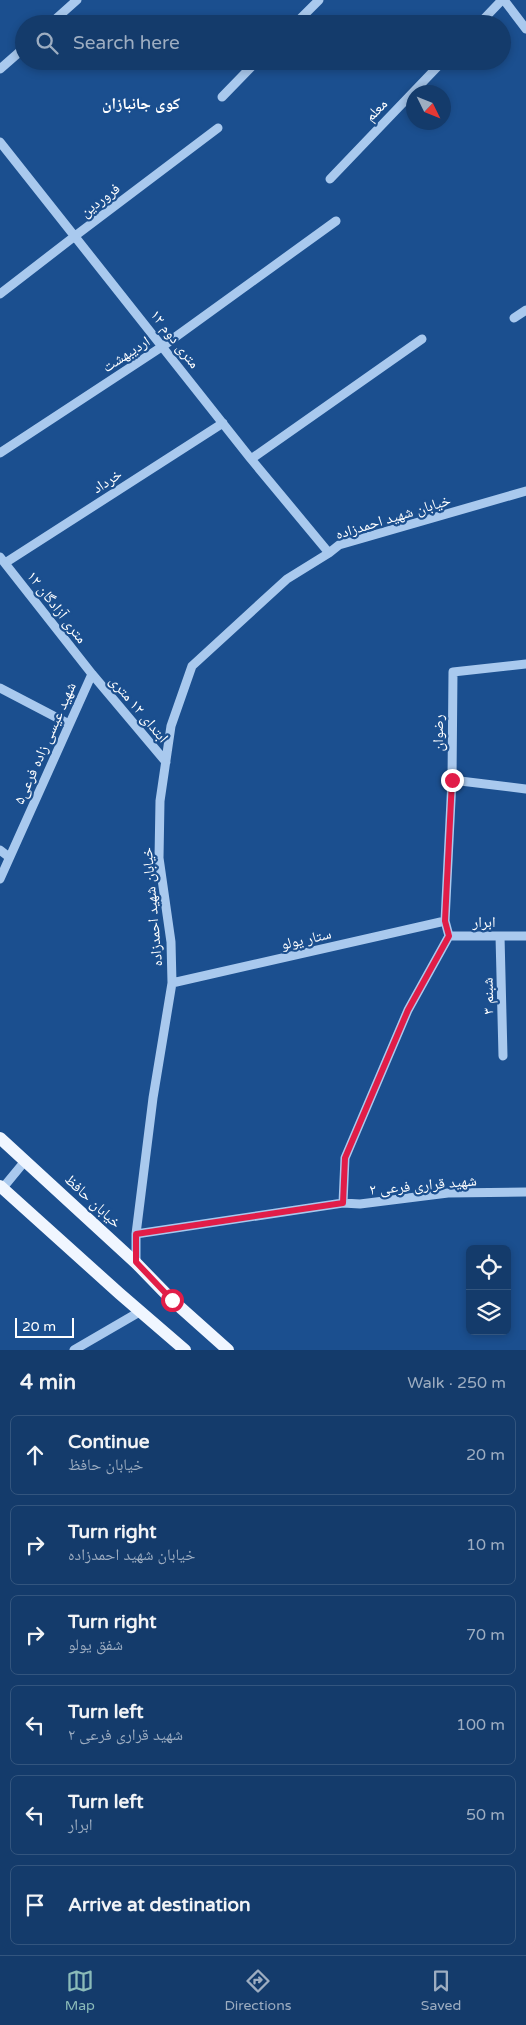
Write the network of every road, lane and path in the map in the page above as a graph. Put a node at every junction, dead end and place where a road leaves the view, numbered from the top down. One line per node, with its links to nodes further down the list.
1 (77, 0): 4 (street)
2 (319, 0): 5 (street)
3 (503, 0): 6 (street); 7 (street)
4 (60, 15)
5 (304, 15)
6 (488, 15)
7 (526, 28)
8 (15, 56): 9 (street)
9 (0, 69)
10 (248, 70): 12 (street)
11 (434, 70): 15 (street, معلم)
12 (222, 96)
13 (218, 128): 17 (street, فروردین)
14 (0, 142): 17 (street, ۱۲ متری دوم)
15 (330, 178)
16 (336, 221): 22 (street, اردیبهشت)
17 (75, 236): 18 (street, فروردین); 22 (street, ۱۲ متری دوم)
18 (0, 294)
19 (526, 310): 20 (street)
20 (514, 318)
21 (422, 339): 25 (street)
22 (163, 346): 23 (street, ۱۲ متری دوم); 24 (street, اردیبهشت)
23 (223, 423): 25 (street, ۱۲ متری دوم); 28 (street, خرداد)
24 (0, 453)
25 (251, 459): 27 (street, ۱۲ متری دوم)
26 (526, 491): 27 (street, خیابان شهید احمدزاده)
27 (330, 552): 33 (street, خیابان شهید احمدزاده)
28 (3, 560): 30 (street, ۱۲ متری آزادگان)
29 (526, 664): 34 (street, رضوان)
30 (92, 674): 32 (street, شهید عیسی زاده فرعی۵); 33 (street, ابتدای ۱۲ متری)
31 (0, 688): 32 (street)
32 (69, 724): 37 (street, شهید عیسی زاده فرعی۵)
33 (166, 762): 43 (street, خیابان شهید احمدزاده)
34 (452, 780): 35 (street); 39 (street)
35 (526, 789)
36 (0, 850): 37 (street)
37 (9, 857): 38 (street, شهید عیسی زاده فرعی۵)
38 (0, 879)
39 (445, 921): 40 (street); 43 (street, ستار یولو)
40 (449, 936): 41 (street, ابرار); 49 (street)
41 (500, 936): 42 (street, ابرار); 44 (street, شبنم ۳)
42 (526, 936)
43 (172, 983): 50 (street, خیابان شهید احمدزاده)
44 (503, 1056)
45 (0, 1138): 46 (main road, خیابان حافظ)
46 (25, 1161): 47 (street); 51 (main road, خیابان حافظ)
47 (1, 1187): 52 (main road)
48 (526, 1192): 49 (street, شهید قراری فرعی ۲)
49 (343, 1203): 50 (street, شهید قراری فرعی ۲)
50 (136, 1234): 51 (street, خیابان شهید احمدزاده)
51 (136, 1262): 55 (main road, خیابان حافظ)
52 (142, 1312): 53 (street); 54 (main road)
53 (74, 1350)
54 (185, 1350)
55 (228, 1350)

